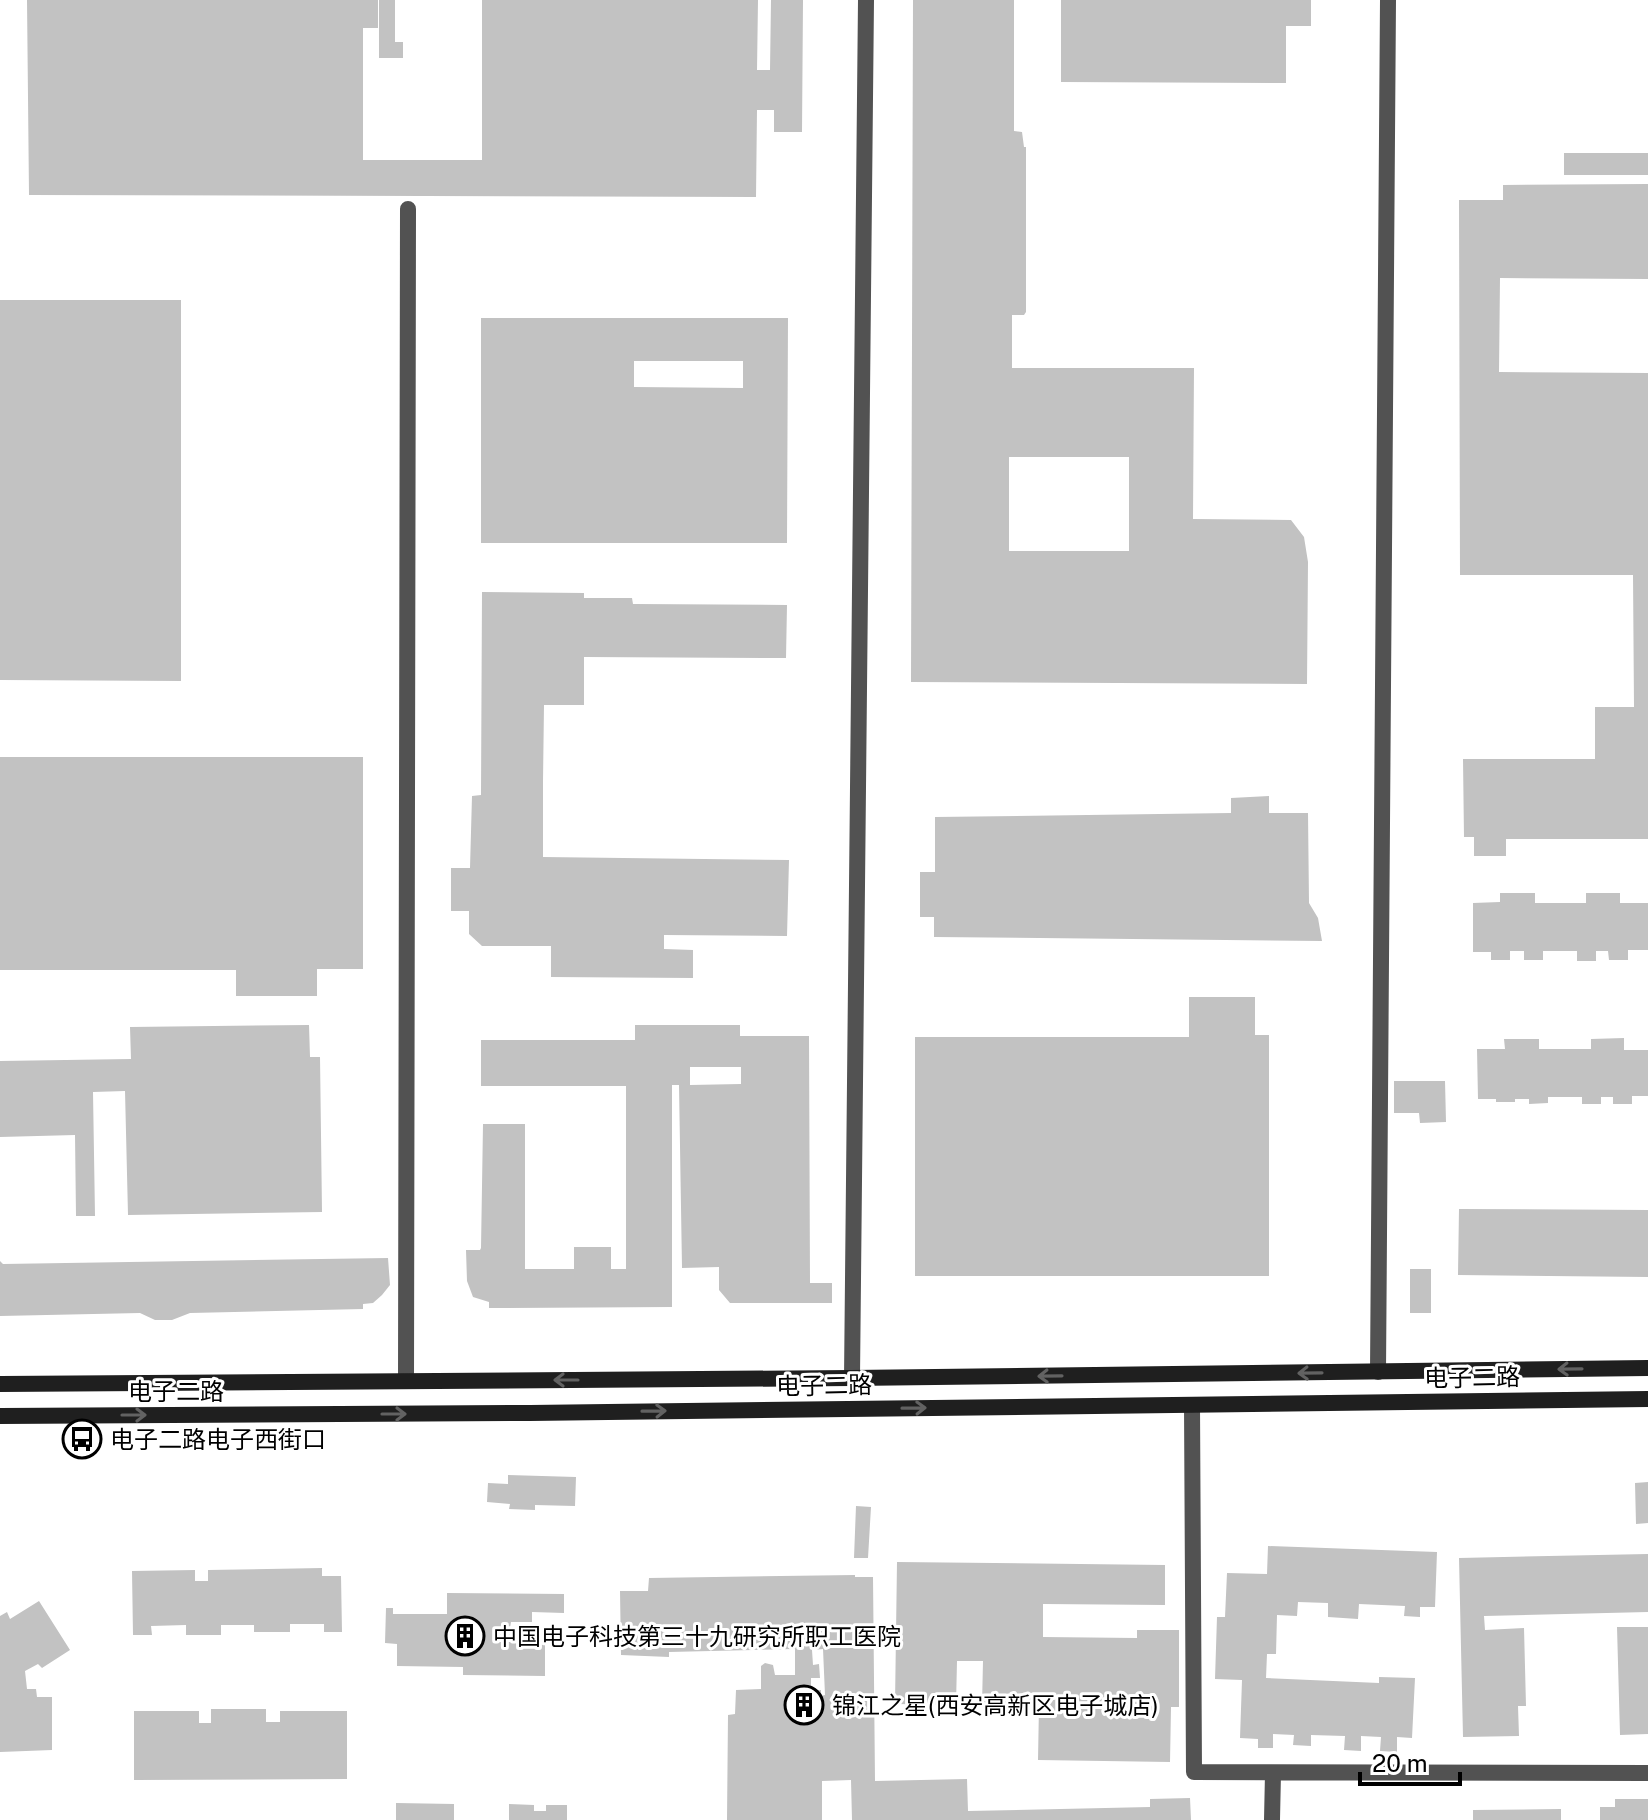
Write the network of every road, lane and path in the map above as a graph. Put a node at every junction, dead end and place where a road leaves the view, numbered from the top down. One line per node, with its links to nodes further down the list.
1 (866, 0): 6 (street)
2 (1388, 0): 5 (street)
3 (408, 209): 7 (street)
4 (1648, 1368): 5 (main road, 电子二路, one-way to 5)
5 (1378, 1372): 6 (main road, 电子二路, one-way to 6)
6 (852, 1378): 7 (main road, 电子二路, one-way to 7)
7 (406, 1381): 8 (main road, 电子二路)
8 (0, 1384)
9 (1648, 1399): 10 (main road, 电子二路)
10 (1192, 1405): 11 (main road, 电子二路, one-way to 10); 12 (street)
11 (0, 1416)
12 (1273, 1773): 13 (street); 14 (street)
13 (1648, 1773)
14 (1272, 1820)

